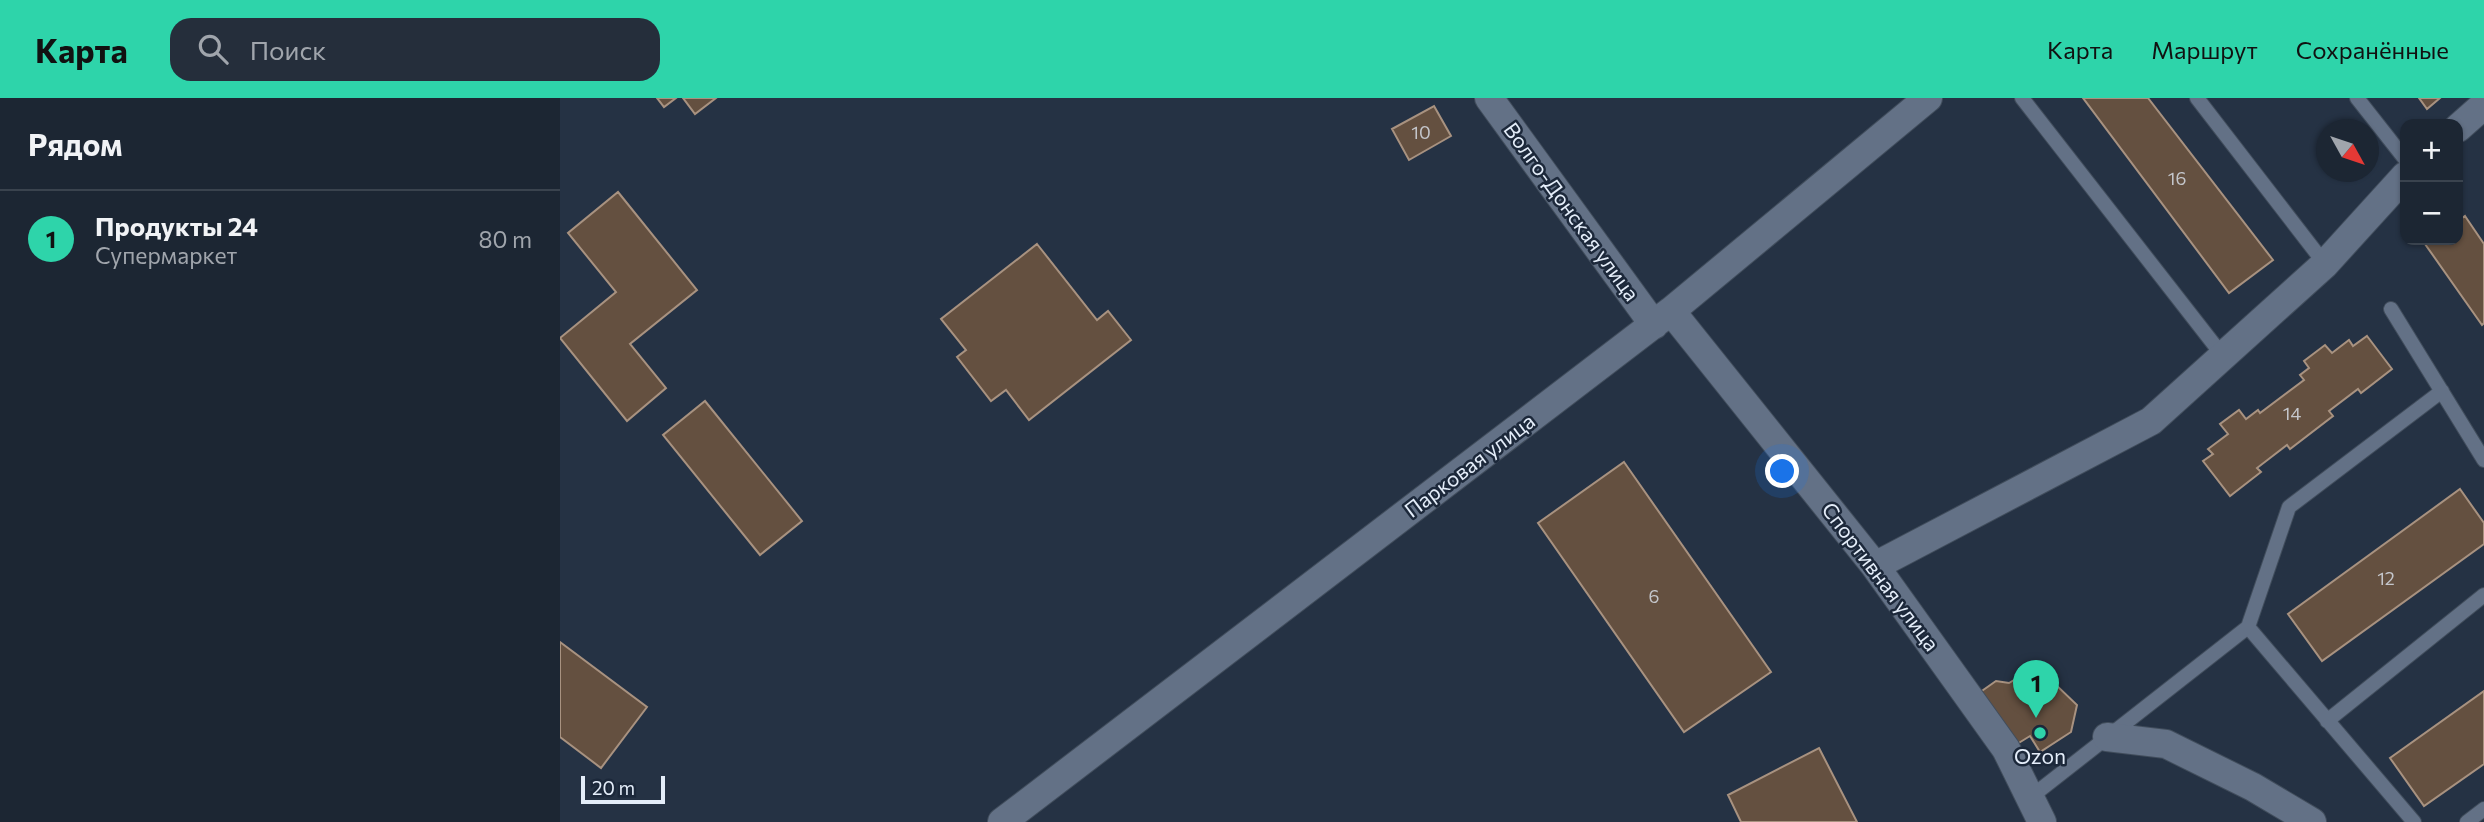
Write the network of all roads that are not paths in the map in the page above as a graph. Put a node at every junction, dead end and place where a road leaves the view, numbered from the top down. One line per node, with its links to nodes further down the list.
1 (1489, 98): 12 (street, Волго-Донская улица)
2 (1928, 98): 12 (street, Парковая улица)
3 (2022, 98): 13 (lane)
4 (2197, 98): 10 (lane)
5 (2357, 98): 8 (lane)
6 (2484, 105): 7 (street)
7 (2463, 124)
8 (2400, 153)
9 (2400, 182): 10 (street)
10 (2325, 264): 13 (street)
11 (2391, 309): 14 (lane)
12 (1663, 318): 16 (street, Спортивная улица); 23 (street, Парковая улица)
13 (2223, 356): 16 (street)
14 (2442, 391): 15 (lane); 18 (lane)
15 (2484, 460)
16 (1875, 566): 22 (street, Спортивная улица)
17 (2484, 595): 19 (lane)
18 (2248, 627): 19 (lane); 20 (lane)
19 (2328, 721): 25 (lane)
20 (2107, 737): 22 (lane); 24 (street)
21 (2484, 809): 26 (lane)
22 (2036, 810)
23 (1002, 822)
24 (2312, 822)
25 (2414, 822)
26 (2467, 822)

